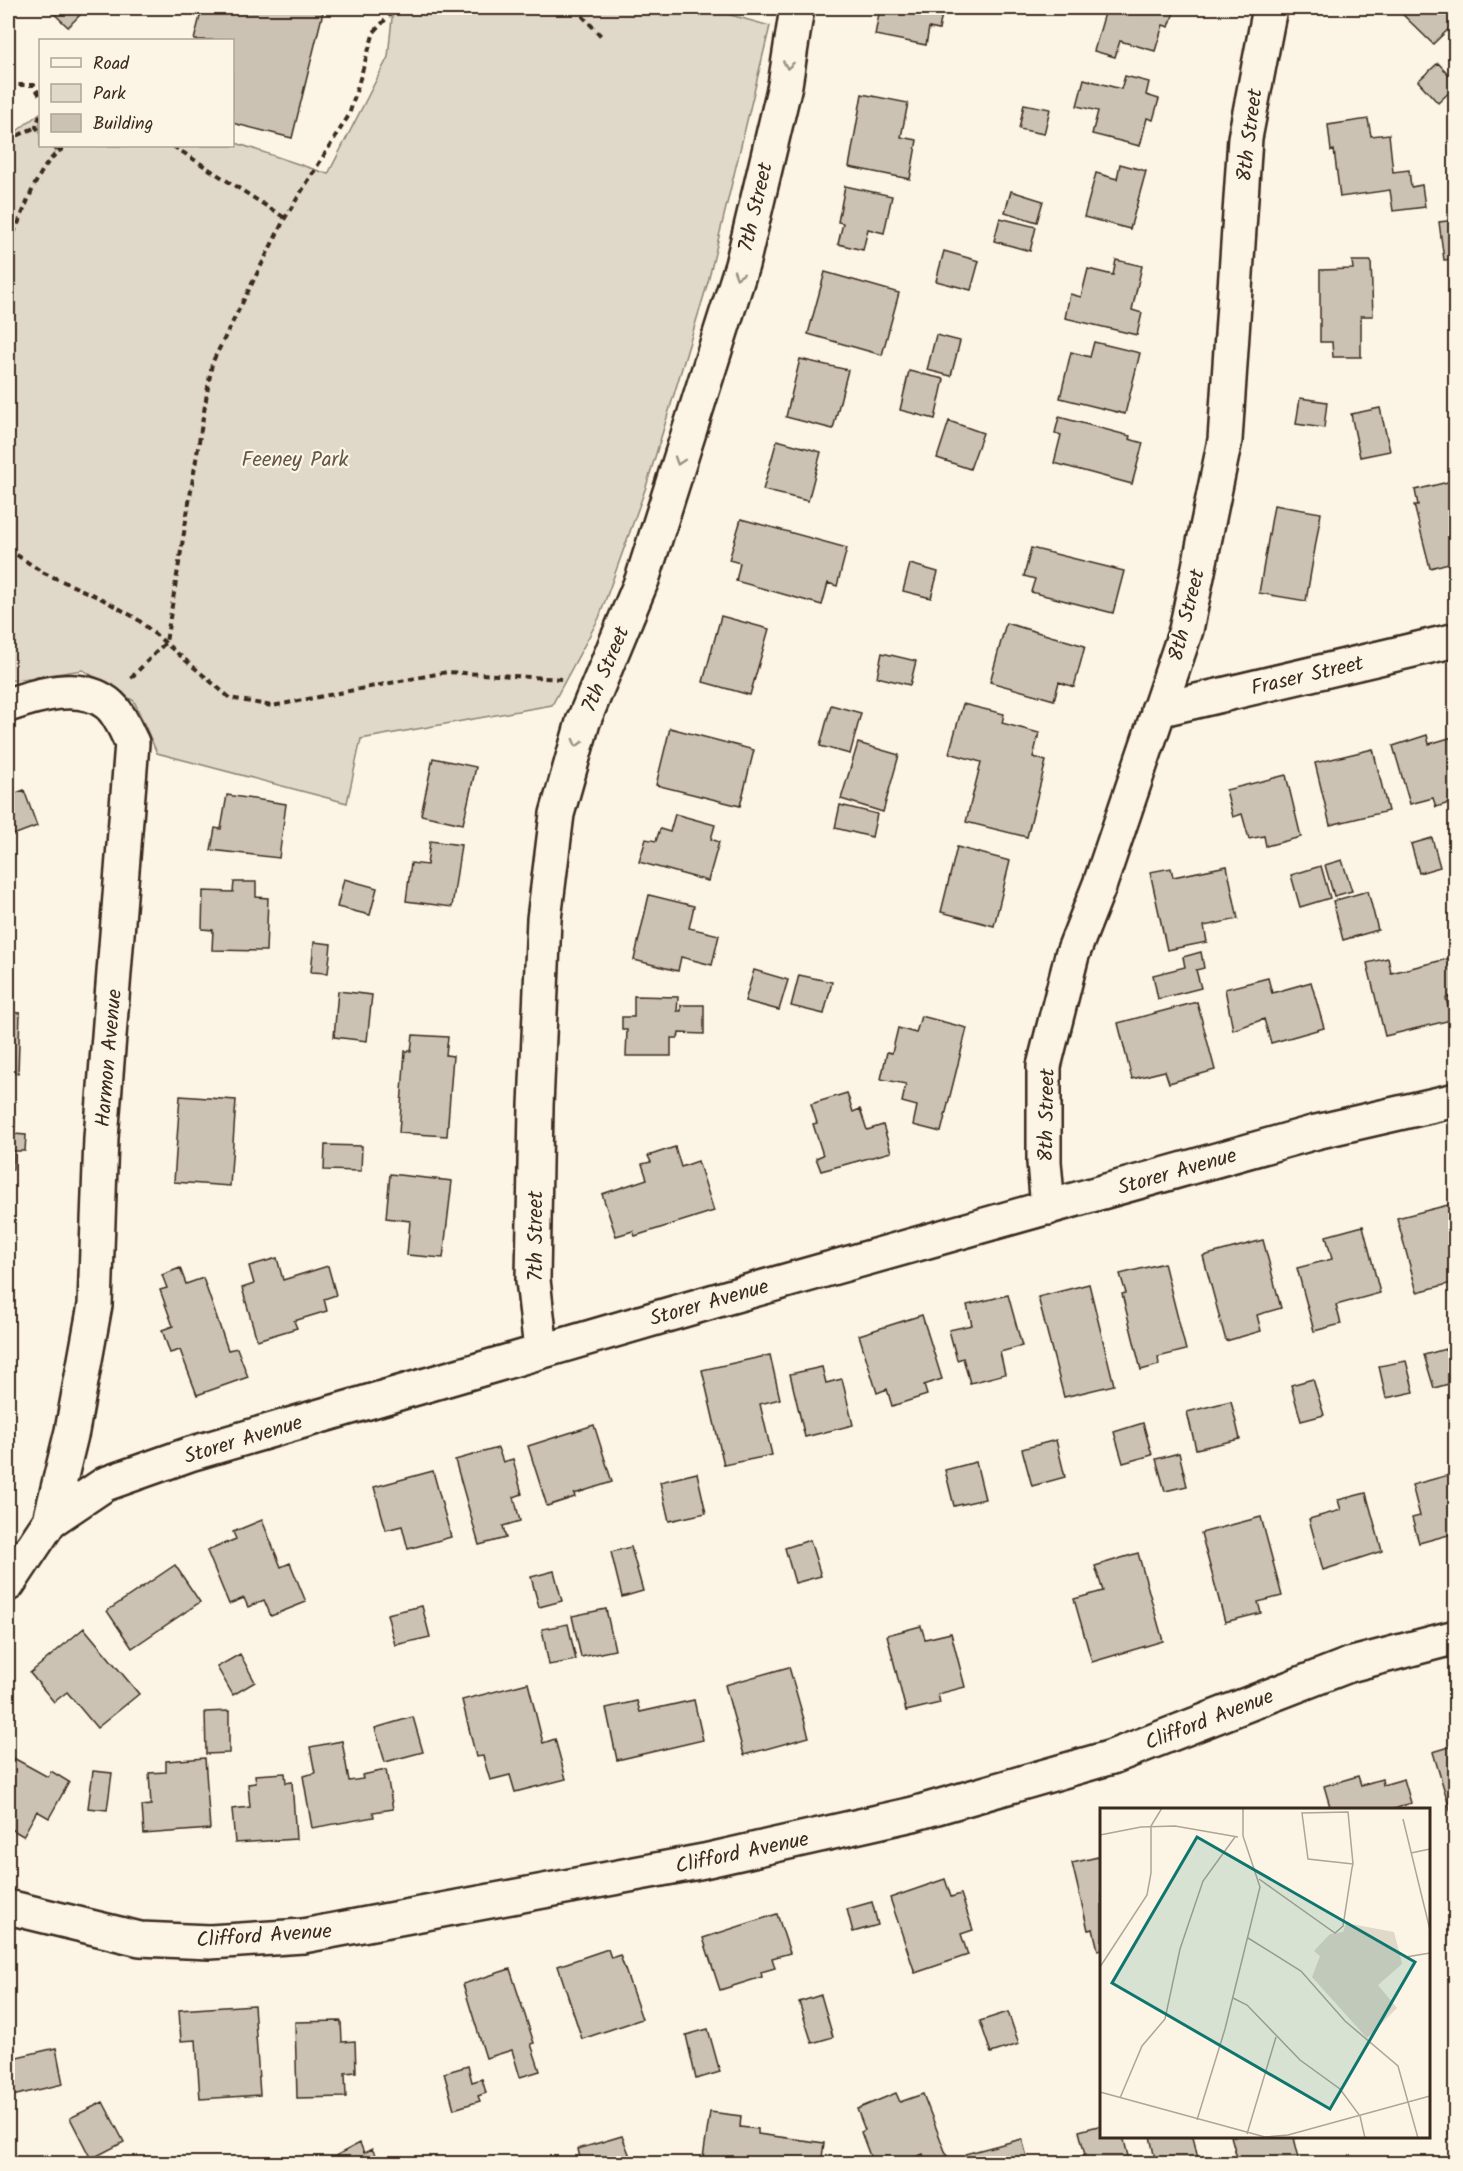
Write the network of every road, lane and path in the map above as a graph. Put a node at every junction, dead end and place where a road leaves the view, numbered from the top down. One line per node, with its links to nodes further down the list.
1 (396, 8): 16 (path)
2 (575, 8): 5 (path)
3 (797, 8): 21 (street, 7th Street, one-way to 21)
4 (1270, 8): 24 (street, 8th Street)
5 (603, 38)
6 (8, 85): 7 (path)
7 (39, 94)
8 (39, 119): 9 (path)
9 (36, 127): 10 (path); 11 (path)
10 (39, 131)
11 (8, 132)
12 (54, 147): 15 (path)
13 (65, 147): 15 (path)
14 (175, 147): 16 (path)
15 (58, 151): 17 (path)
16 (285, 218): 20 (path)
17 (8, 243)
18 (8, 549): 20 (path)
19 (1455, 640): 24 (street, Fraser Street)
20 (166, 642): 21 (path); 22 (path)
21 (599, 681): 27 (street, 7th Street, one-way to 27)
22 (107, 702): 23 (street); 28 (street, Harmon Avenue)
23 (8, 705)
24 (1158, 711): 26 (street, 8th Street)
25 (1455, 1100): 26 (street, Storer Avenue)
26 (1048, 1208): 27 (street, Storer Avenue)
27 (541, 1350): 28 (street, Storer Avenue)
28 (50, 1521): 29 (street, Storer Avenue)
29 (8, 1584)
30 (1455, 1637): 31 (street, Clifford Avenue)
31 (8, 1907)

